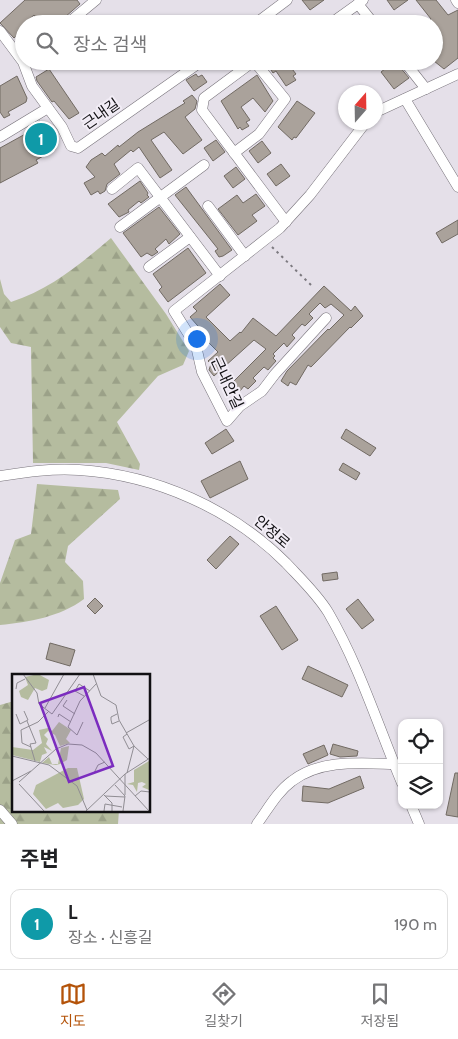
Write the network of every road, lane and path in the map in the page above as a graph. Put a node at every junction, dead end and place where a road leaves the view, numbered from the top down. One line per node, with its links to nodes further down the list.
1 (96, 0): 4 (street)
2 (287, 0): 5 (street)
3 (360, 2): 6 (street); 7 (street)
4 (78, 15)
5 (267, 15)
6 (342, 15)
7 (368, 15)
8 (0, 31): 9 (street, 근내길)
9 (15, 51)
10 (26, 70): 18 (street, 근내길)
11 (189, 70): 18 (street, 근내길)
12 (242, 70): 22 (street)
13 (262, 70): 22 (street)
14 (411, 70): 16 (street)
15 (458, 74): 16 (street)
16 (426, 88): 17 (street)
17 (404, 99): 19 (street); 24 (street)
18 (48, 108): 21 (street)
19 (383, 109)
20 (360, 130): 28 (street, 근내안길)
21 (0, 137)
22 (234, 153): 28 (street)
23 (204, 165): 26 (street)
24 (458, 187)
25 (112, 189): 26 (street)
26 (160, 196): 29 (street); 30 (street)
27 (208, 206): 32 (street)
28 (286, 222): 31 (street, 근내안길)
29 (120, 227)
30 (190, 238): 33 (street); 34 (street)
31 (267, 239): 32 (street, 근내안길); 35 (path)
32 (245, 256): 34 (street, 근내안길)
33 (149, 267)
34 (220, 276): 36 (street, 근내안길)
35 (311, 284)
36 (326, 318)
37 (0, 476): 38 (street, 안정로)
38 (394, 764): 39 (street, 안정로); 43 (street)
39 (398, 774)
40 (413, 809): 44 (street)
41 (0, 810): 42 (street)
42 (12, 824)
43 (257, 824)
44 (419, 824)

